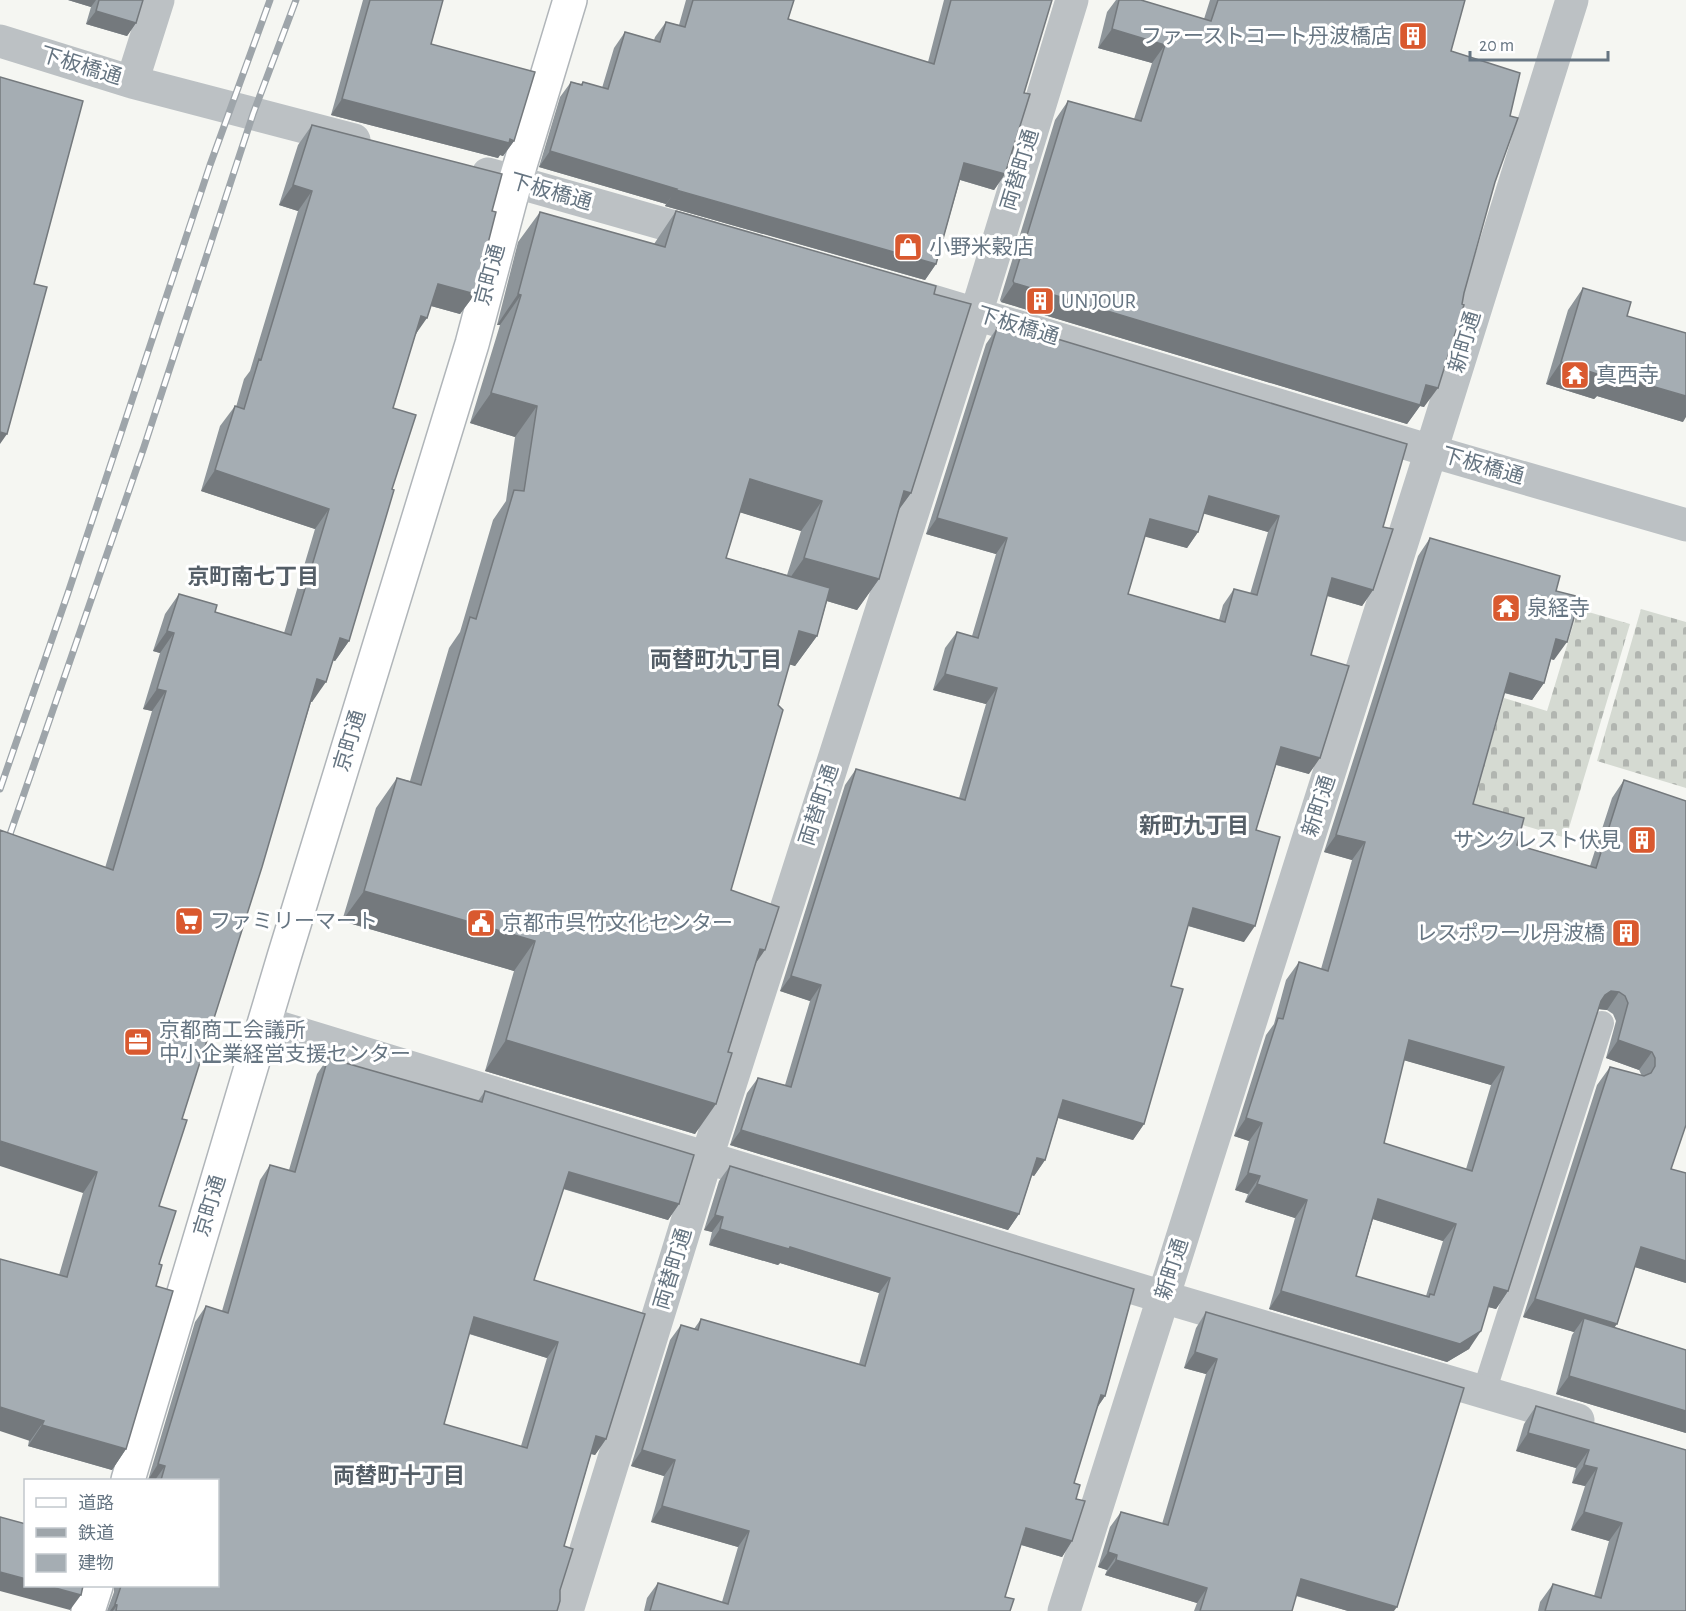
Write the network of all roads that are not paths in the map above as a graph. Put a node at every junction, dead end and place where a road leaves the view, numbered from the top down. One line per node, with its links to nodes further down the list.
1 (158, 0): 6 (street)
2 (570, 0): 9 (main road, 京町通)
3 (1072, 0): 12 (street, 両替町通)
4 (1572, 0): 13 (street, 新町通)
5 (0, 41): 6 (street, 下板橋通)
6 (132, 82): 7 (street, 下板橋通)
7 (381, 147)
8 (459, 167): 9 (street, 下板橋通)
9 (515, 182): 10 (street, 下板橋通); 15 (main road, 京町通)
10 (734, 244)
11 (895, 290): 12 (street, 下板橋通)
12 (976, 314): 13 (street, 下板橋通); 17 (street, 両替町通)
13 (1431, 451): 14 (street, 下板橋通); 18 (street, 新町通)
14 (1686, 525)
15 (265, 1023): 17 (street); 21 (main road, 京町通)
16 (1602, 1023): 19 (lane)
17 (707, 1157): 18 (street); 24 (street, 両替町通)
18 (1163, 1297): 19 (street); 25 (street, 新町通)
19 (1484, 1392): 20 (street)
20 (1608, 1429)
21 (128, 1479)
22 (96, 1587): 23 (main road)
23 (88, 1611)
24 (567, 1611)
25 (1064, 1611)

